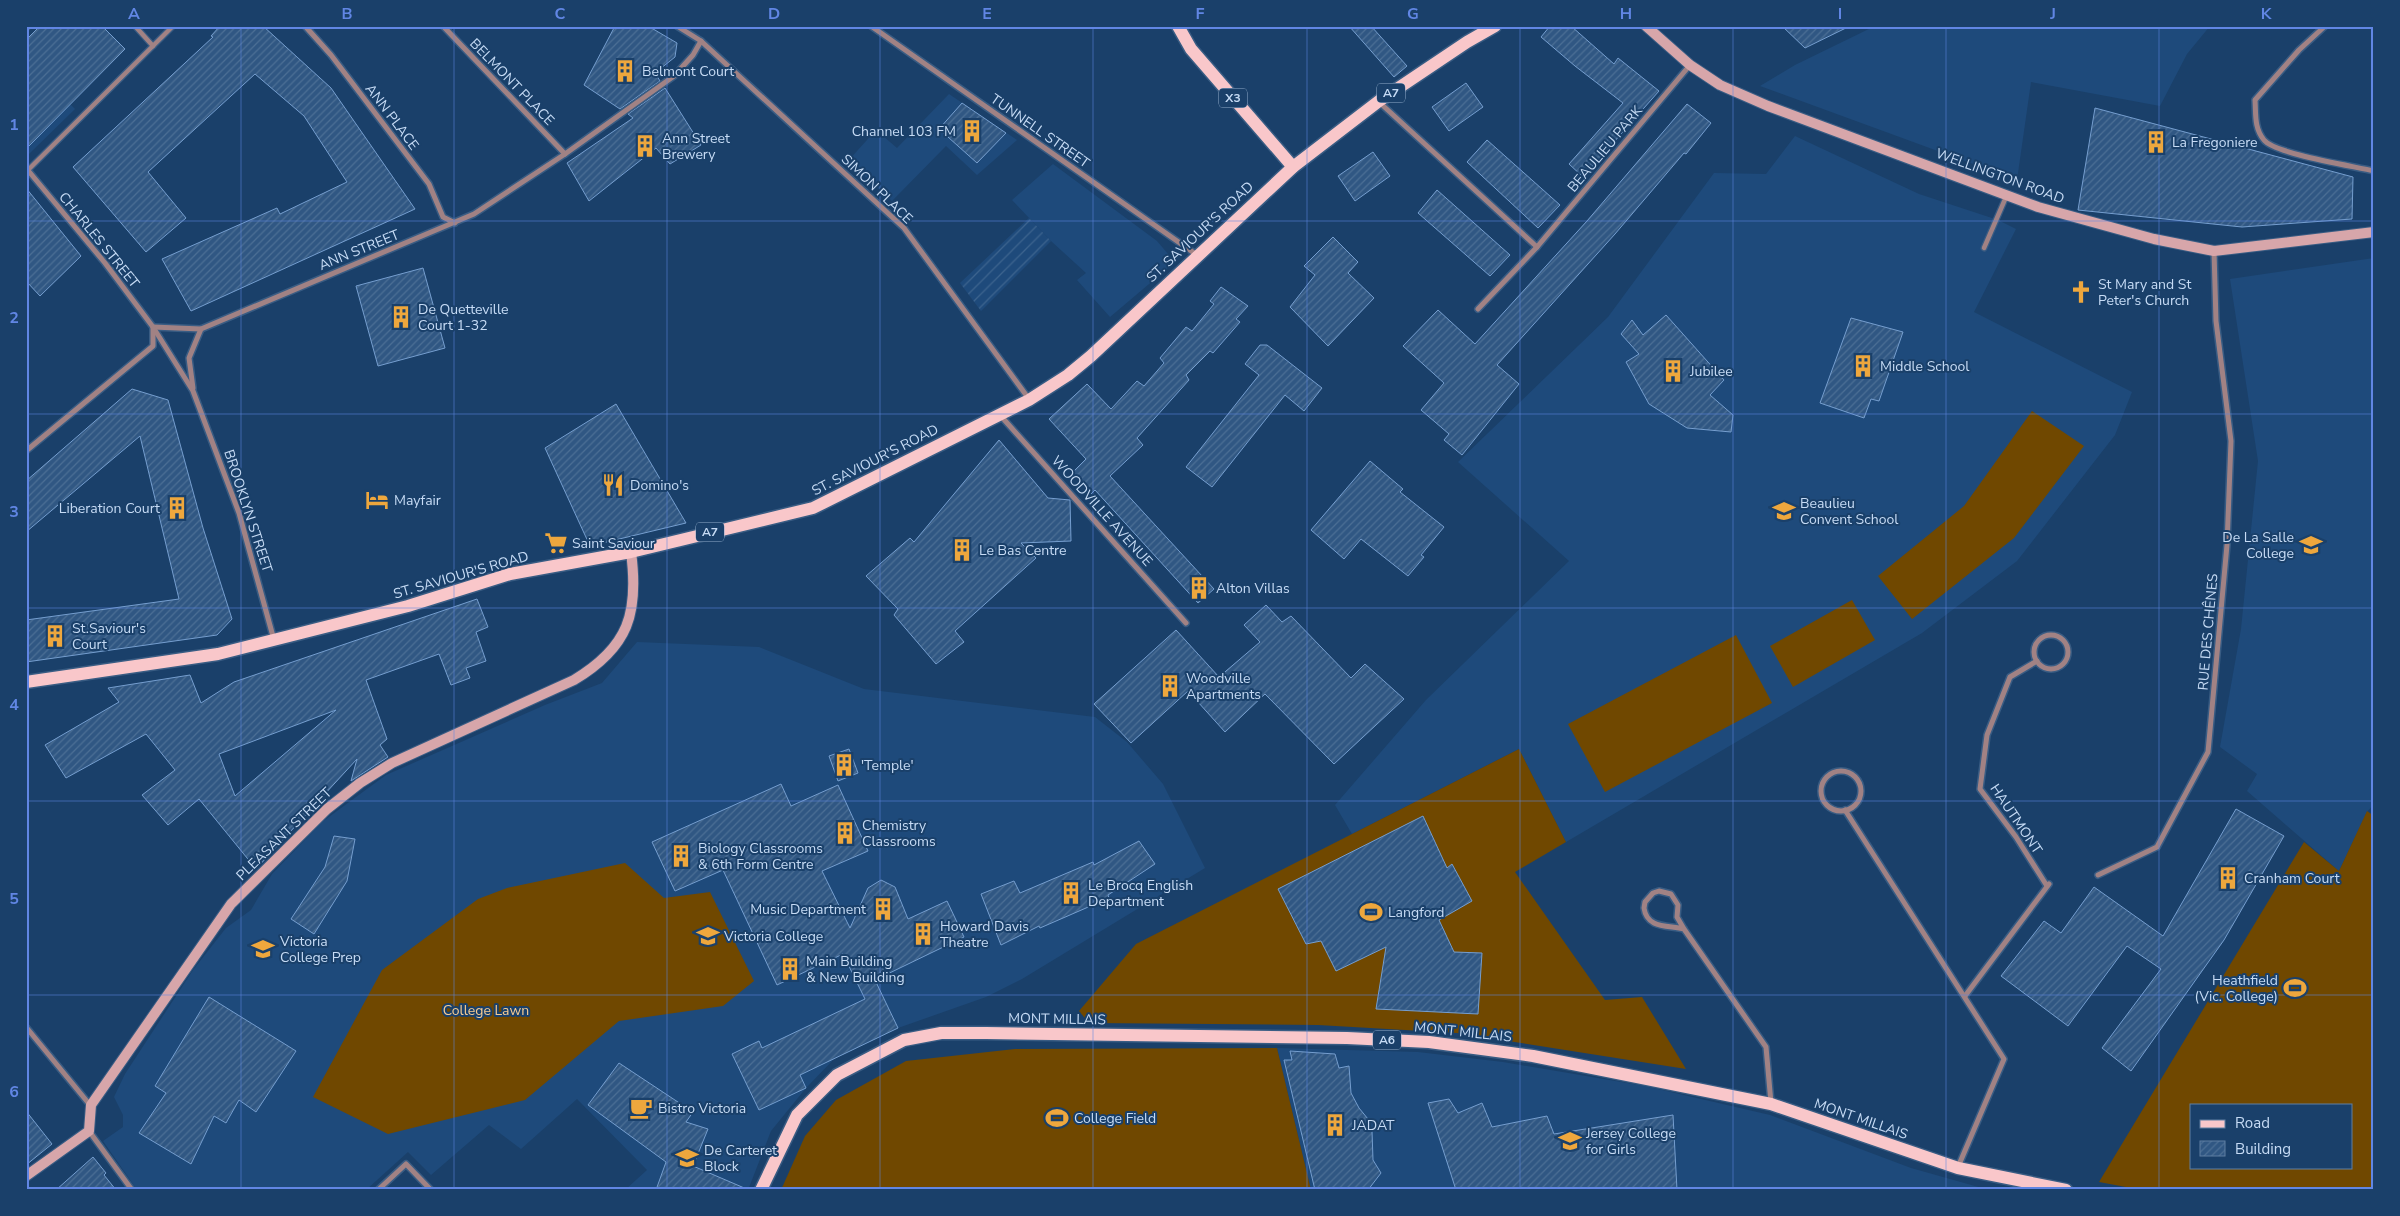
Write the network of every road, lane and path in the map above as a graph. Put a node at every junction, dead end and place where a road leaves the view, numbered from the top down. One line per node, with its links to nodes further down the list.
1 (135, 26): 12 (street)
2 (173, 26): 12 (street)
3 (305, 26): 20 (street, ANN PLACE)
4 (443, 26): 15 (street, BELMONT PLACE)
5 (677, 26): 11 (street, SIMON PLACE)
6 (871, 26): 25 (street, TUNNELL STREET)
7 (1178, 26): 16 (main road, X3)
8 (1495, 26): 14 (main road, ST. SAVIOUR'S ROAD / A7)
9 (1646, 26): 13 (main road, WELLINGTON ROAD)
10 (2325, 26): 18 (street)
11 (701, 41): 15 (street, ANN STREET); 30 (street, SIMON PLACE)
12 (153, 46): 17 (street)
13 (1690, 65): 19 (main road, WELLINGTON ROAD); 22 (street, BEAULIEU PARK)
14 (1379, 101): 16 (main road, ST. SAVIOUR'S ROAD / A7); 22 (street)
15 (565, 154): 20 (street, ANN STREET)
16 (1293, 167): 25 (main road, ST. SAVIOUR'S ROAD / A7)
17 (27, 170): 27 (street, CHARLES STREET)
18 (2374, 171)
19 (2007, 195): 23 (street); 24 (main road, WELLINGTON ROAD)
20 (455, 223): 28 (street, ANN STREET)
21 (2374, 232): 24 (main road, WELLINGTON ROAD)
22 (1537, 247): 26 (street, BEAULIEU PARK)
23 (1984, 248)
24 (2214, 251): 39 (street, RUE DES CHÊNES)
25 (1197, 255): 30 (main road, ST. SAVIOUR'S ROAD / A7)
26 (1478, 309)
27 (154, 328): 28 (street, ANN STREET); 29 (street, BROOKLYN STREET); 32 (street)
28 (200, 329): 29 (street, BROOKLYN STREET)
29 (193, 391): 35 (street, BROOKLYN STREET)
30 (1029, 400): 31 (main road, ST. SAVIOUR'S ROAD / A7)
31 (1000, 414): 33 (main road, ST. SAVIOUR'S ROAD / A7); 34 (street, WOODVILLE AVENUE)
32 (26, 451)
33 (631, 552): 35 (main road, ST. SAVIOUR'S ROAD / A7); 44 (main road, PLEASANT STREET)
34 (1186, 623)
35 (274, 641): 37 (main road, ST. SAVIOUR'S ROAD / A7)
36 (2037, 661): 36 (street); 41 (street, HAUTMONT)
37 (26, 682)
38 (1845, 810): 38 (street); 41 (street)
39 (2098, 875)
40 (1684, 929): 40 (street); 43 (street)
41 (1965, 996): 46 (street)
42 (26, 1027): 44 (street)
43 (1771, 1104): 46 (main road, MONT MILLAIS / A6); 51 (main road, MONT MILLAIS / A6)
44 (91, 1105): 45 (main road)
45 (89, 1131): 47 (main road); 48 (street)
46 (1958, 1168): 52 (main road, MONT MILLAIS / A6)
47 (26, 1176)
48 (132, 1190)
49 (378, 1190): 50 (street)
50 (431, 1190)
51 (761, 1190)
52 (2066, 1190)

